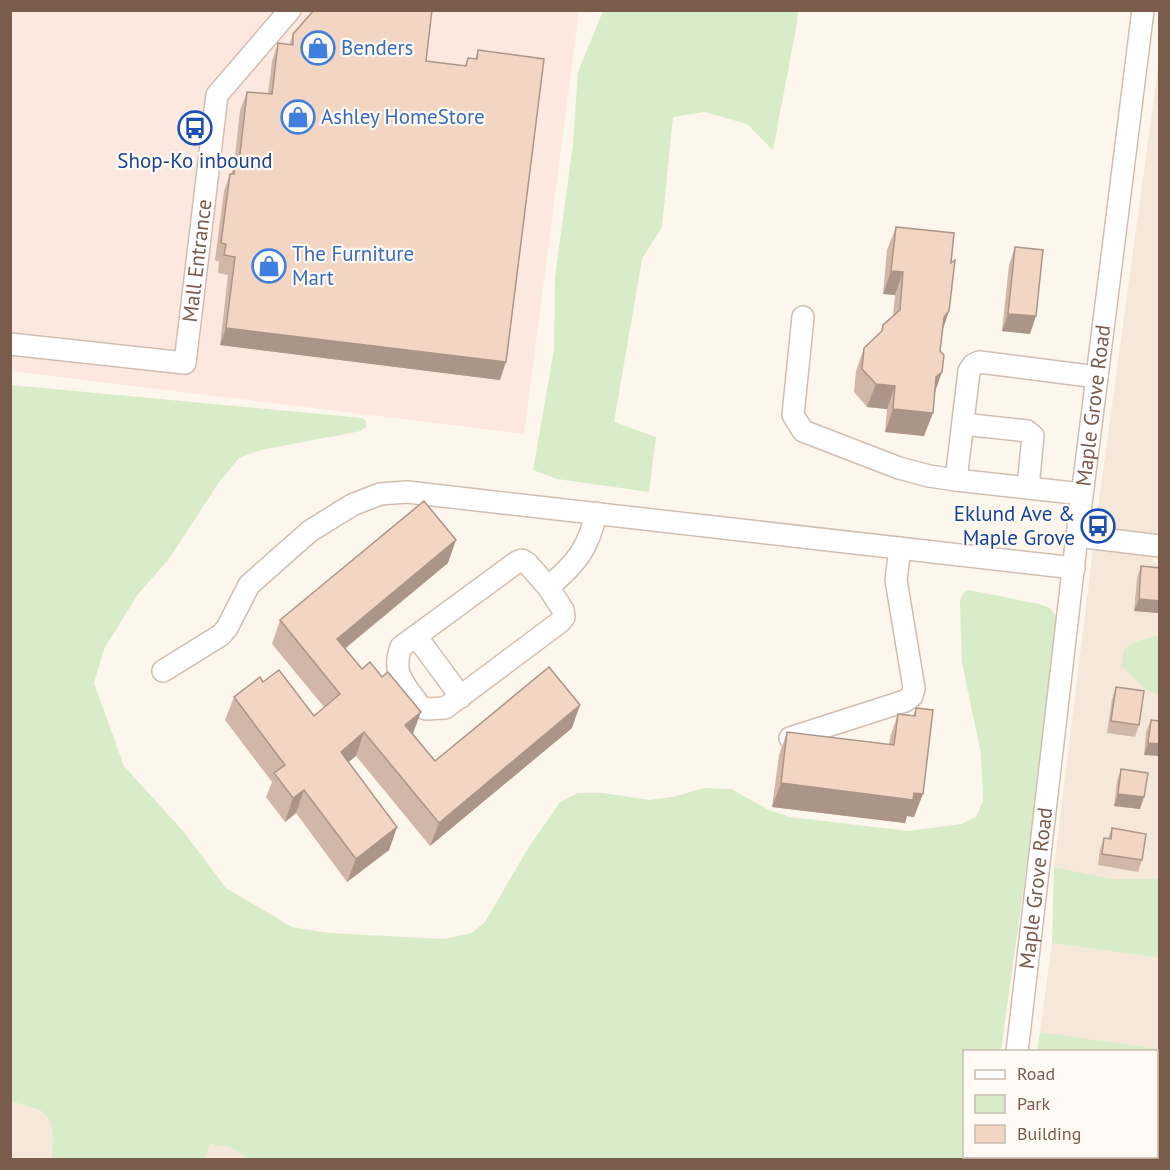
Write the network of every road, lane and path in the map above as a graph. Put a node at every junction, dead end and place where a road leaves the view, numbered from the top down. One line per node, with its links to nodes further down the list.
1 (290, 10): 4 (street, Mall Entrance)
2 (1143, 10): 5 (street, Maple Grove Road)
3 (803, 317): 7 (street)
4 (10, 344)
5 (1097, 377): 6 (street); 9 (street, Maple Grove Road)
6 (963, 424): 7 (street); 8 (street)
7 (956, 480): 8 (street)
8 (1028, 487): 9 (street)
9 (1082, 494): 11 (street, Maple Grove Road)
10 (596, 513): 13 (street); 15 (street); 17 (street)
11 (1077, 536): 12 (street); 14 (street, Maple Grove Road)
12 (1160, 546)
13 (900, 548): 14 (street); 19 (street)
14 (1074, 568): 20 (street, Maple Grove Road)
15 (548, 587): 16 (street); 18 (street)
16 (416, 636): 18 (street); 18 (street)
17 (164, 671)
18 (461, 697)
19 (790, 738)
20 (1017, 1050)

